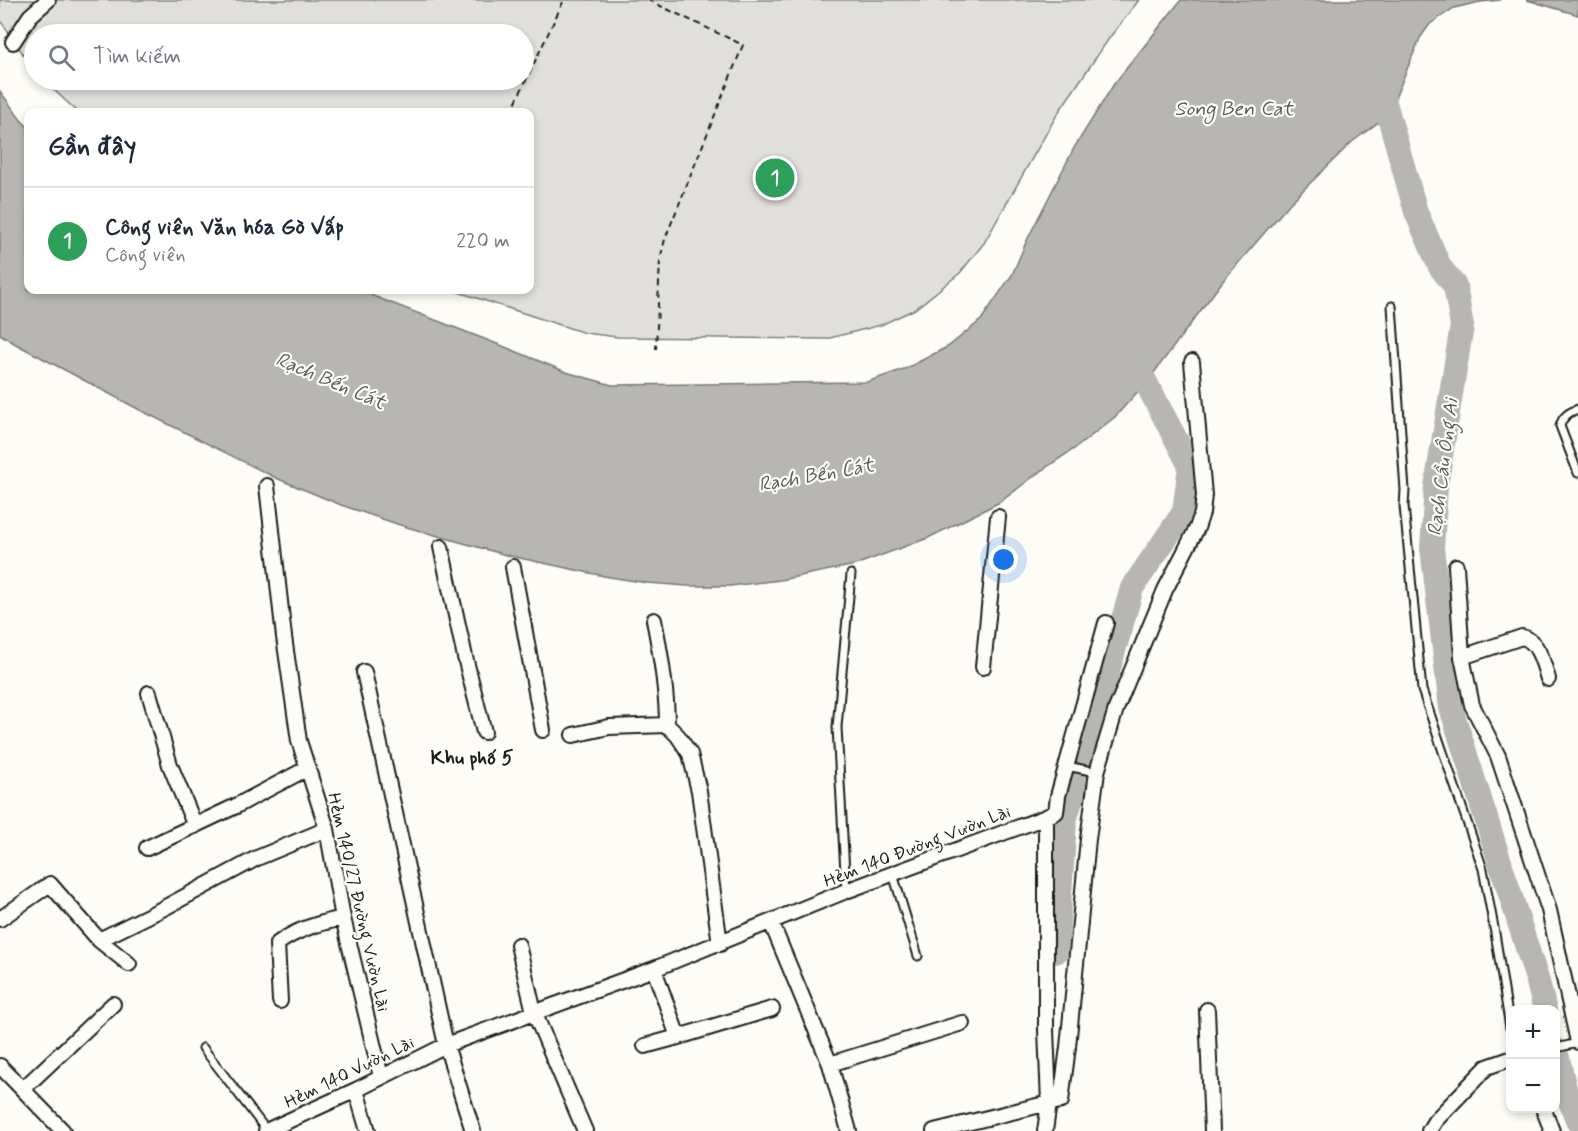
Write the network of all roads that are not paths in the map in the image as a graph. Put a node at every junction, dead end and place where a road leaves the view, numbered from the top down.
1 (48, 0) edge
2 (25, 24) edge
3 (24, 25) edge
4 (13, 42) dead end
5 (1392, 306) dead end
6 (1192, 362) dead end
7 (1578, 409) edge
8 (1578, 473) edge
9 (267, 486) dead end
10 (998, 517) dead end
11 (441, 547) dead end
12 (1456, 566) dead end
13 (513, 567) dead end
14 (851, 574) dead end
15 (654, 620) dead end
16 (1106, 623) dead end
17 (1462, 657) junction
18 (983, 667) dead end
19 (364, 672) dead end
20 (1548, 679) dead end
21 (149, 693) dead end
22 (667, 725) junction
23 (543, 730) dead end
24 (484, 732) dead end
25 (573, 735) dead end
26 (1069, 766) junction
27 (308, 768) junction
28 (1094, 771) junction
29 (1046, 817) junction
30 (195, 826) junction
31 (327, 829) junction
32 (147, 848) dead end
33 (893, 874) junction
34 (846, 891) junction
35 (343, 918) junction
36 (0, 919) edge
37 (771, 922) junction
38 (99, 940) junction
39 (720, 944) junction
40 (518, 945) dead end
41 (918, 956) dead end
42 (129, 964) dead end
43 (654, 969) junction
44 (280, 1001) dead end
45 (113, 1004) dead end
46 (1506, 1005) edge
47 (772, 1009) dead end
48 (1207, 1010) dead end
49 (534, 1012) junction
50 (962, 1023) dead end
51 (678, 1037) junction
52 (1574, 1043) edge
53 (446, 1045) junction
54 (645, 1046) dead end
55 (203, 1048) dead end
56 (1506, 1060) edge
57 (830, 1065) junction
58 (0, 1066) edge
59 (381, 1077) junction
60 (23, 1089) junction
61 (356, 1089) junction
62 (1049, 1103) junction
63 (1545, 1113) edge
64 (63, 1131) edge
65 (266, 1131) edge
66 (368, 1131) edge
67 (473, 1131) edge
68 (585, 1131) edge
69 (849, 1131) edge
70 (934, 1131) edge
71 (1045, 1131) edge
72 (1212, 1131) edge
73 (1429, 1131) edge
74 (1552, 1131) edge

1 - 2 street
3 - 4 street
5 - 46 lane
6 - 28 street
7 - 8 lane
9 - 27 street, Hẻm 140/27 Đường Vườn Lài
10 - 18 street
11 - 24 street
12 - 17 street
13 - 23 street
14 - 34 lane
15 - 22 street
16 - 26 street
17 - 20 street
17 - 52 street
19 - 53 street
21 - 30 street
22 - 25 street
22 - 39 street
26 - 28 lane
26 - 29 street
27 - 30 street
27 - 31 street, Hẻm 140/27 Đường Vườn Lài
28 - 62 street
29 - 33 street, Hẻm 140 Đường Vườn Lài
29 - 62 street
30 - 32 street
31 - 35 street, Hẻm 140/27 Đường Vườn Lài
31 - 38 street
33 - 34 street, Hẻm 140 Đường Vườn Lài
33 - 41 lane
34 - 37 street, Hẻm 140 Đường Vườn Lài
35 - 44 street
35 - 59 street, Hẻm 140/27 Đường Vườn Lài
36 - 38 street
37 - 39 street, Hẻm 140 Đường Vườn Lài
37 - 57 street
38 - 42 street
39 - 43 street, Hẻm 140 Đường Vườn Lài
40 - 49 street
43 - 49 street, Hẻm 140 Đường Vườn Lài
43 - 51 street
45 - 60 street
47 - 51 street
48 - 72 street
49 - 53 street, Hẻm 140 Vườn Lài
49 - 68 street
50 - 57 street
51 - 54 street
53 - 59 street, Hẻm 140 Vườn Lài
53 - 67 street
55 - 65 lane
56 - 73 street
57 - 69 street
58 - 60 street
59 - 61 street, Hẻm 140 Vườn Lài
60 - 64 street
61 - 65 street, Hẻm 140 Vườn Lài
61 - 66 street
62 - 70 street
62 - 71 street
63 - 74 street

